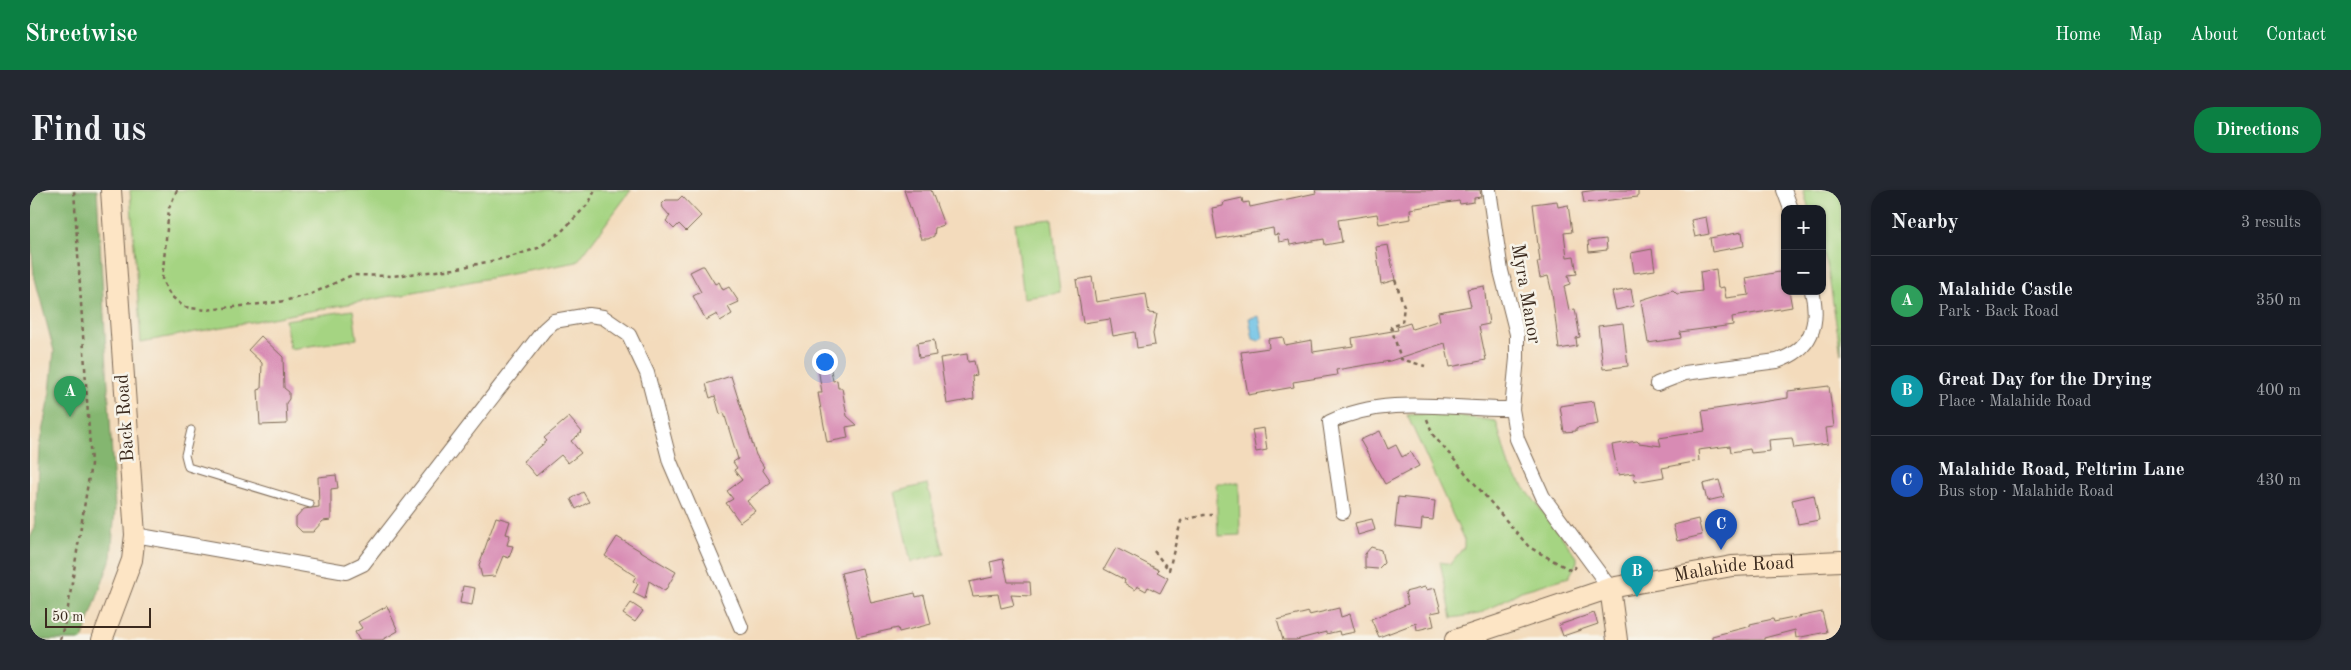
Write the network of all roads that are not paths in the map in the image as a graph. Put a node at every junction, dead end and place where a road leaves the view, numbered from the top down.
1 (111, 190) edge
2 (1490, 190) edge
3 (1784, 190) edge
4 (1790, 205) edge
5 (1812, 295) edge
6 (1657, 384) dead end
7 (1512, 409) junction
8 (191, 430) dead end
9 (310, 504) dead end
10 (1343, 512) dead end
11 (135, 535) junction
12 (1841, 560) edge
13 (1610, 588) junction
14 (741, 627) dead end
15 (102, 640) edge
16 (1455, 640) edge
17 (1617, 640) edge

1 - 11 street, Back Road
2 - 7 street, Myra Manor
3 - 4 street
5 - 6 street
7 - 10 street
7 - 13 street, Myra Manor
8 - 9 lane
11 - 14 street
11 - 15 street, Back Road
12 - 13 street, Malahide Road
13 - 16 street, Malahide Road
13 - 17 street

